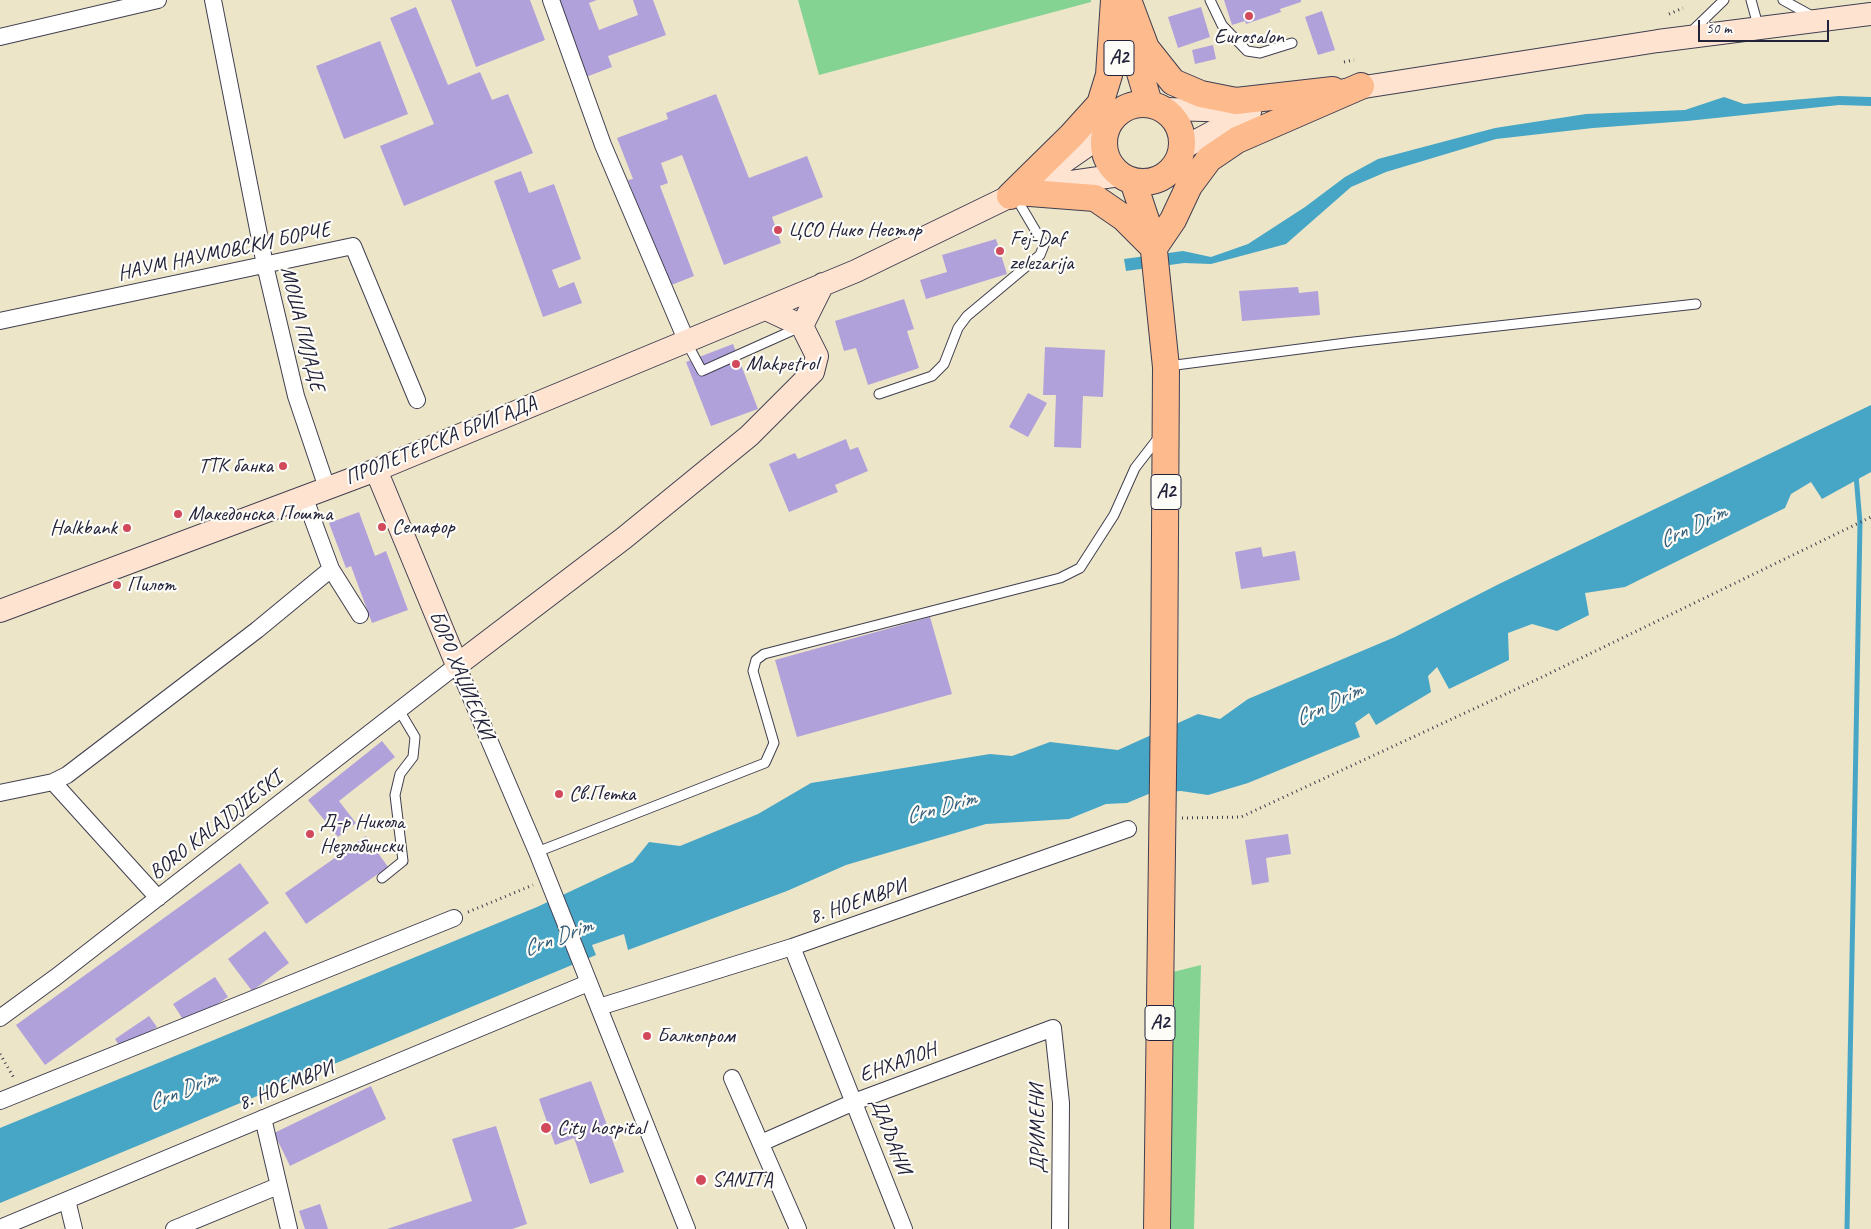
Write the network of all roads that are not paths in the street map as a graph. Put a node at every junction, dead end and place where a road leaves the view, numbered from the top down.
1 (158, 0) edge
2 (213, 0) edge
3 (551, 0) edge
4 (1210, 0) edge
5 (1724, 0) edge
6 (1752, 0) edge
7 (1783, 0) edge
8 (1120, 2) edge
9 (1871, 14) edge
10 (1822, 21) junction
11 (1760, 29) junction
12 (0, 37) edge
13 (1684, 38) junction
14 (1292, 43) dead end
15 (1362, 86) junction
16 (1157, 106) junction
17 (1120, 110) junction
18 (1250, 112) junction
19 (1104, 134) junction
20 (1183, 148) junction
21 (1171, 171) junction
22 (1127, 178) junction
23 (1017, 193) junction
24 (1153, 247) junction
25 (265, 265) junction
26 (824, 284) junction
27 (1696, 304) dead end
28 (766, 309) junction
29 (0, 321) edge
30 (802, 326) junction
31 (687, 342) junction
32 (1166, 367) junction
33 (879, 394) dead end
34 (417, 400) dead end
35 (1165, 429) junction
36 (376, 470) junction
37 (327, 488) junction
38 (304, 496) junction
39 (331, 569) junction
40 (0, 611) edge
41 (360, 614) dead end
42 (457, 665) junction
43 (399, 710) junction
44 (53, 782) junction
45 (0, 792) edge
46 (1128, 829) dead end
47 (537, 852) junction
48 (382, 878) dead end
49 (158, 898) junction
50 (454, 918) dead end
51 (792, 947) junction
52 (588, 983) junction
53 (599, 1007) junction
54 (0, 1018) edge
55 (1053, 1028) joint
56 (732, 1078) dead end
57 (0, 1101) edge
58 (854, 1102) junction
59 (263, 1118) junction
60 (760, 1143) junction
61 (278, 1186) junction
62 (67, 1200) junction
63 (0, 1228) edge
64 (74, 1229) edge
65 (174, 1229) edge
66 (289, 1229) edge
67 (686, 1229) edge
68 (798, 1229) edge
69 (904, 1229) edge
70 (1060, 1229) edge
71 (1157, 1229) edge

1 - 12 street
2 - 25 street, МОША ПИЈАДЕ
3 - 31 street
4 - 14 lane
5 - 13 lane
6 - 11 lane
7 - 10 lane
8 - 15 main road
8 - 16 main road, A2
8 - 17 main road, A2
8 - 23 main road
9 - 10 street
10 - 11 street
11 - 13 street
13 - 15 street
15 - 18 street
15 - 24 main road
16 - 17 main road, A2
16 - 18 street
16 - 20 main road, A2
17 - 19 main road
18 - 20 street
19 - 22 main road, A2
19 - 23 street
20 - 21 main road, A2
21 - 22 main road
21 - 24 main road, A2
22 - 23 street
22 - 24 main road, A2
23 - 24 main road
23 - 26 street, ПРОЛЕТЕРСКА БРИГАДА
23 - 33 lane
24 - 32 main road, A2
25 - 29 street, НАУМ НАУМОВСКИ БОРЧЕ
25 - 34 street, НАУМ НАУМОВСКИ БОРЧЕ
25 - 37 street, МОША ПИЈАДЕ
26 - 28 street, ПРОЛЕТЕРСКА БРИГАДА
26 - 30 street
27 - 32 lane
28 - 30 street
28 - 31 street, ПРОЛЕТЕРСКА БРИГАДА
30 - 31 lane
30 - 42 street
31 - 36 street, ПРОЛЕТЕРСКА БРИГАДА
32 - 35 main road, A2
35 - 47 lane
35 - 71 main road, A2
36 - 37 street, ПРОЛЕТЕРСКА БРИГАДА
36 - 42 street, БОРО ХАЏИЕСКИ
37 - 38 street, ПРОЛЕТЕРСКА БРИГАДА
38 - 39 street
38 - 40 street, ПРОЛЕТЕРСКА БРИГАДА
39 - 41 street
39 - 44 street
42 - 43 street, BORO KALAJDJIESKI
42 - 47 street, БОРО ХАЏИЕСКИ
43 - 48 lane
43 - 49 street, BORO KALAJDJIESKI
44 - 45 street
44 - 49 street
46 - 51 street, 8. НОЕМВРИ
47 - 52 street, БОРО ХАЏИЕСКИ
49 - 54 street, BORO KALAJDJIESKI
50 - 57 street
51 - 53 street, 8. НОЕМВРИ
51 - 58 street, ДАЉАНИ
52 - 53 street, БОРО ХАЏИЕСКИ
52 - 59 street, 8. НОЕМВРИ
53 - 67 street, БОРО ХАЏИЕСКИ
55 - 58 street, ЕНХАЛОН
55 - 70 street, ДРИМЕНИ
56 - 60 street
58 - 60 street, ЕНХАЛОН
58 - 69 street, ДАЉАНИ
59 - 61 street
59 - 62 street, 8. НОЕМВРИ
60 - 68 street
61 - 65 street
61 - 66 street
62 - 63 street, 8. НОЕМВРИ
62 - 64 street

